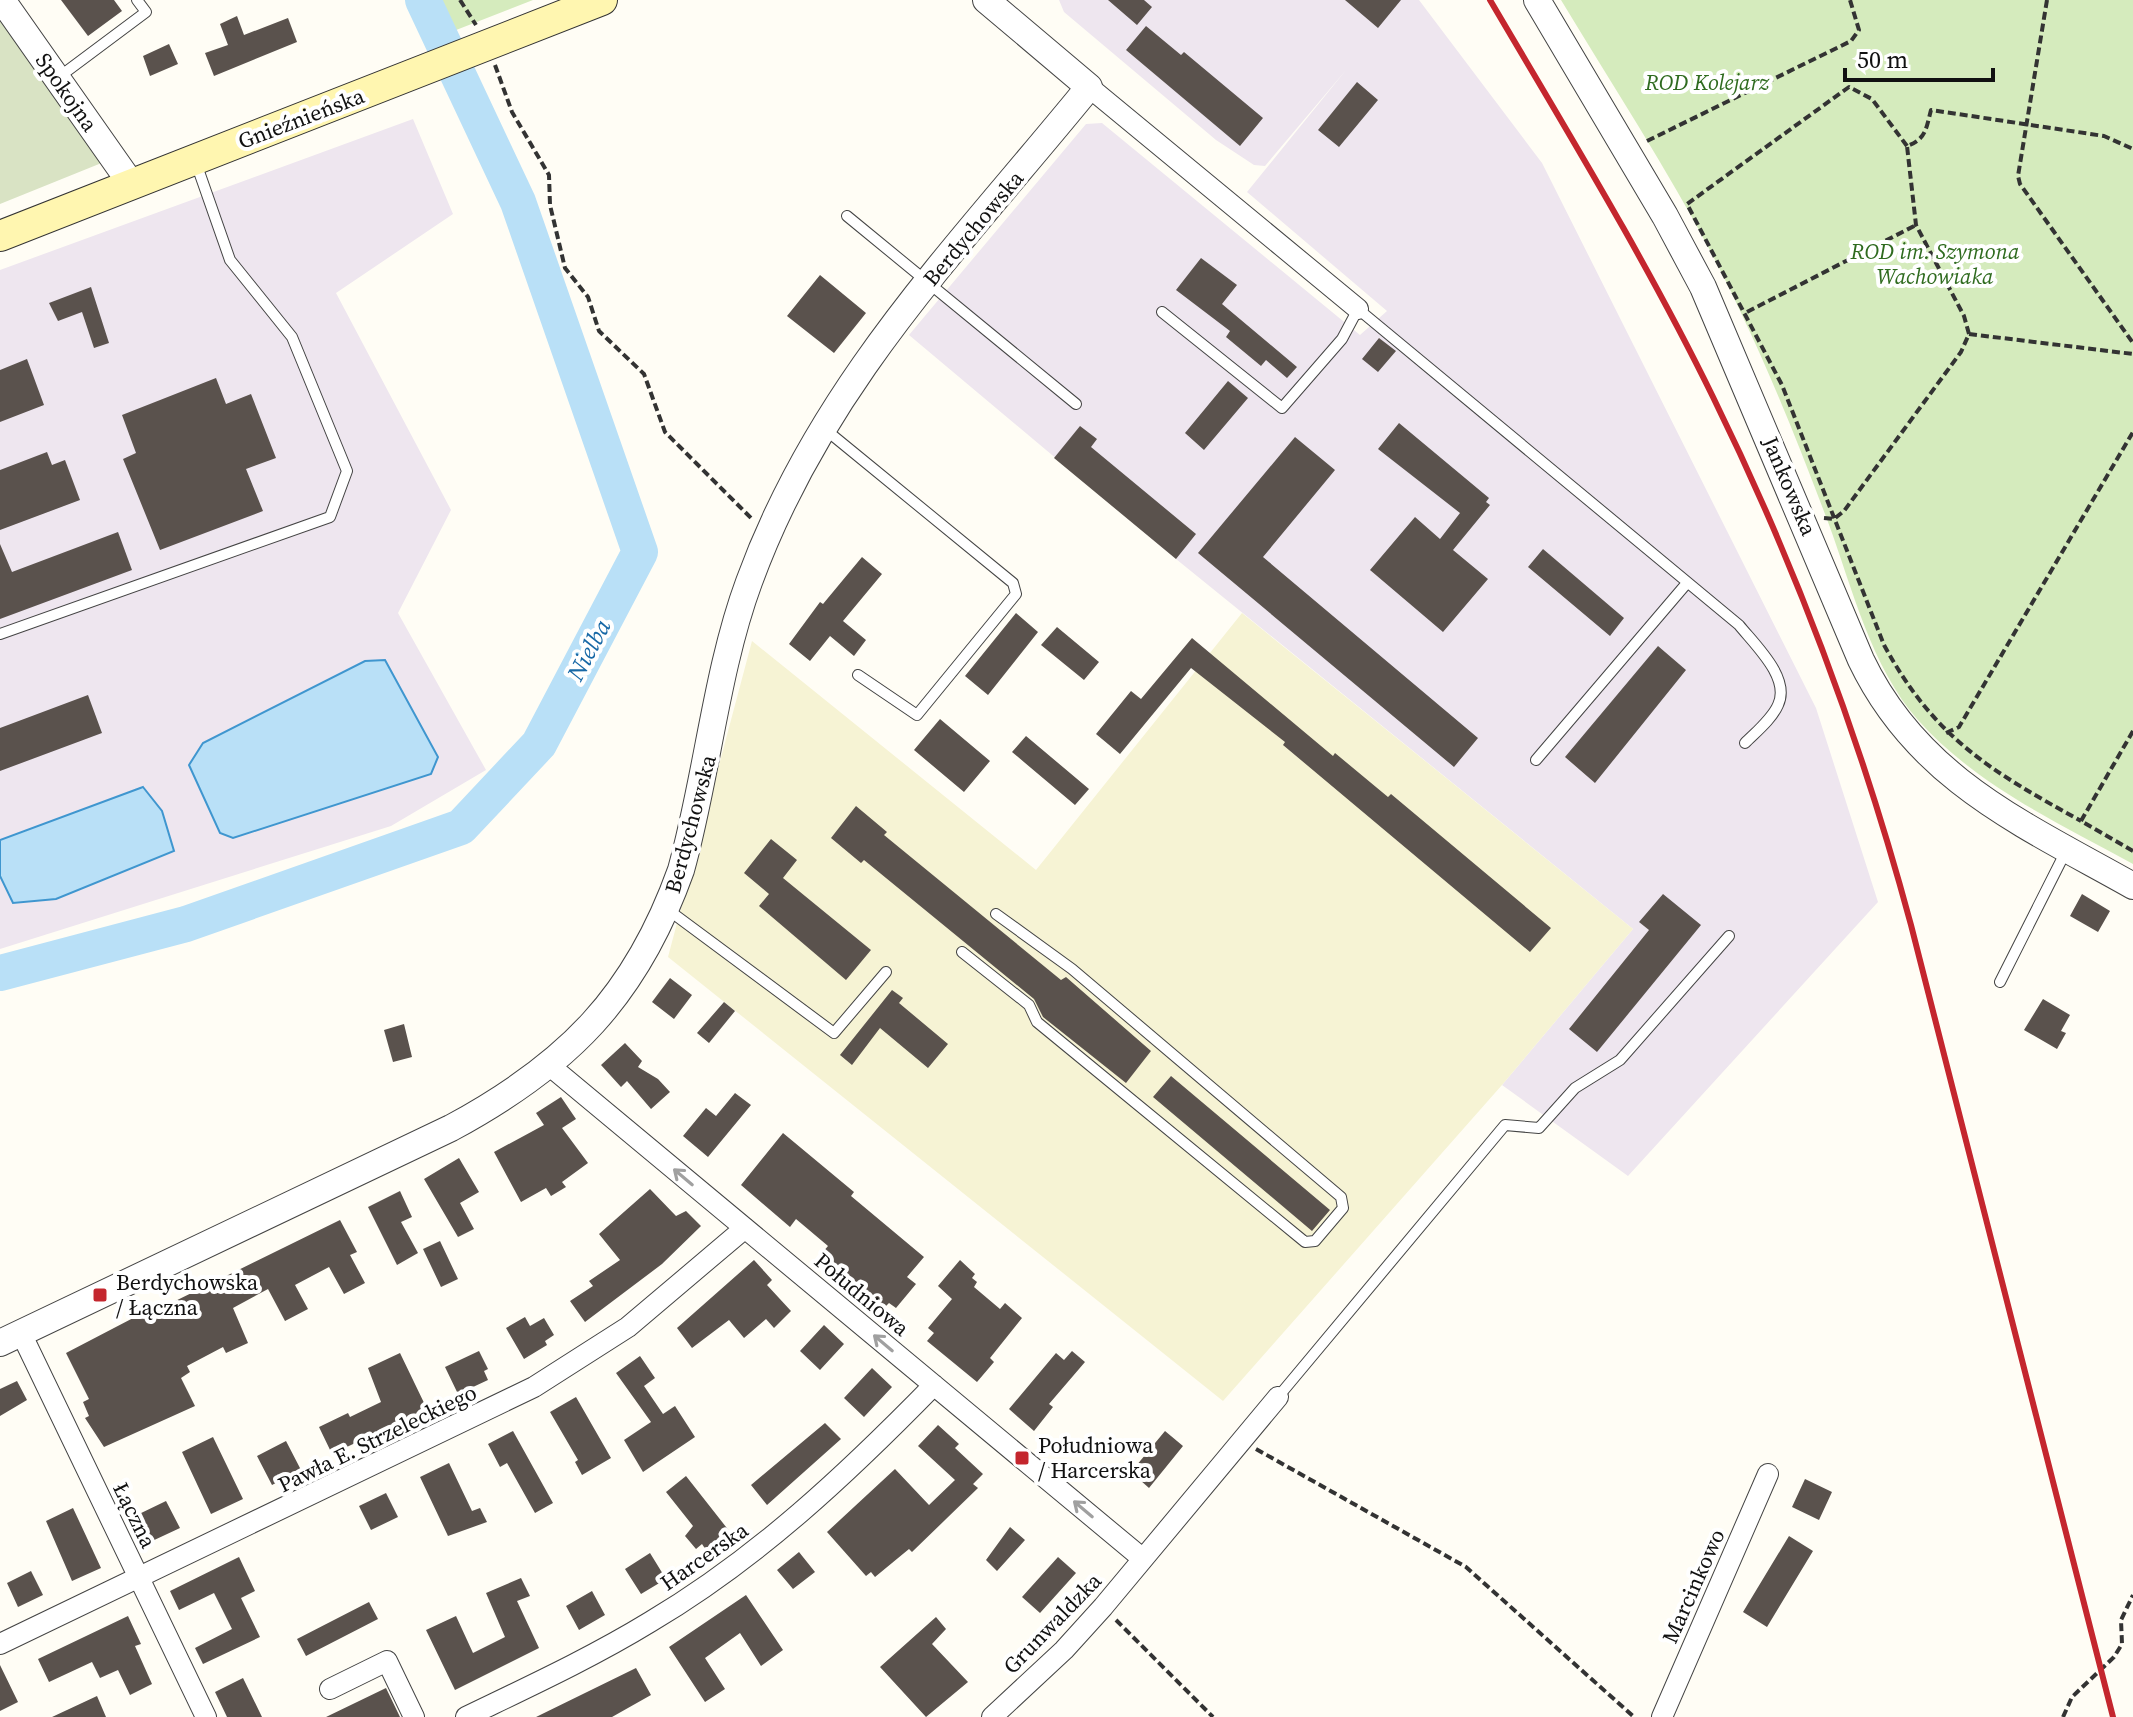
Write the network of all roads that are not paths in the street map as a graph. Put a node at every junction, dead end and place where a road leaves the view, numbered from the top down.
1 (2, 0) edge
2 (137, 0) edge
3 (602, 0) edge
4 (986, 0) edge
5 (1537, 0) edge
6 (57, 78) junction
7 (1089, 87) junction
8 (194, 160) junction
9 (132, 185) junction
10 (847, 216) dead end
11 (0, 236) edge
12 (929, 281) junction
13 (1358, 309) junction
14 (1162, 312) dead end
15 (1076, 404) dead end
16 (821, 426) junction
17 (1687, 583) junction
18 (0, 634) edge
19 (858, 675) dead end
20 (1745, 743) dead end
21 (1536, 760) dead end
22 (2067, 849) junction
23 (2133, 886) edge
24 (667, 909) junction
25 (996, 914) dead end
26 (1729, 936) dead end
27 (962, 952) dead end
28 (886, 972) dead end
29 (2000, 982) dead end
30 (550, 1066) junction
31 (745, 1228) junction
32 (11, 1338) edge
33 (934, 1385) junction
34 (1278, 1397) joint
35 (1768, 1474) dead end
36 (1143, 1559) junction
37 (139, 1578) junction
38 (0, 1644) edge
39 (330, 1689) dead end
40 (206, 1717) edge
41 (414, 1717) edge
42 (466, 1717) edge
43 (992, 1717) edge
44 (1662, 1717) edge

1 - 6 street, Spokojna
2 - 6 lane
3 - 8 main road, Gnieźnieńska
4 - 7 street
5 - 22 street, Jankowska
6 - 9 street, Spokojna
7 - 12 street, Berdychowska
7 - 13 street
8 - 9 main road, Gnieźnieńska
8 - 18 lane
9 - 11 main road, Gnieźnieńska
10 - 12 lane
12 - 15 lane
12 - 16 street, Berdychowska
13 - 14 lane
13 - 17 lane
16 - 19 lane
16 - 24 street, Berdychowska
17 - 20 lane
17 - 21 lane
22 - 23 street, Jankowska
22 - 29 lane
24 - 28 lane
24 - 30 street, Berdychowska
25 - 27 lane
26 - 34 lane
31 -> 30 street, Południowa
30 - 32 street, Berdychowska
33 -> 31 street, Południowa
31 - 37 street, Pawła E. Strzeleckiego
32 - 37 street, Łączna
36 -> 33 street, Południowa
33 - 42 street, Harcerska
34 - 36 street, Grunwaldzka
35 - 44 street, Marcinkowo
36 - 43 street, Grunwaldzka
37 - 38 street, Pawła E. Strzeleckiego
37 - 40 street, Łączna
39 - 41 street

